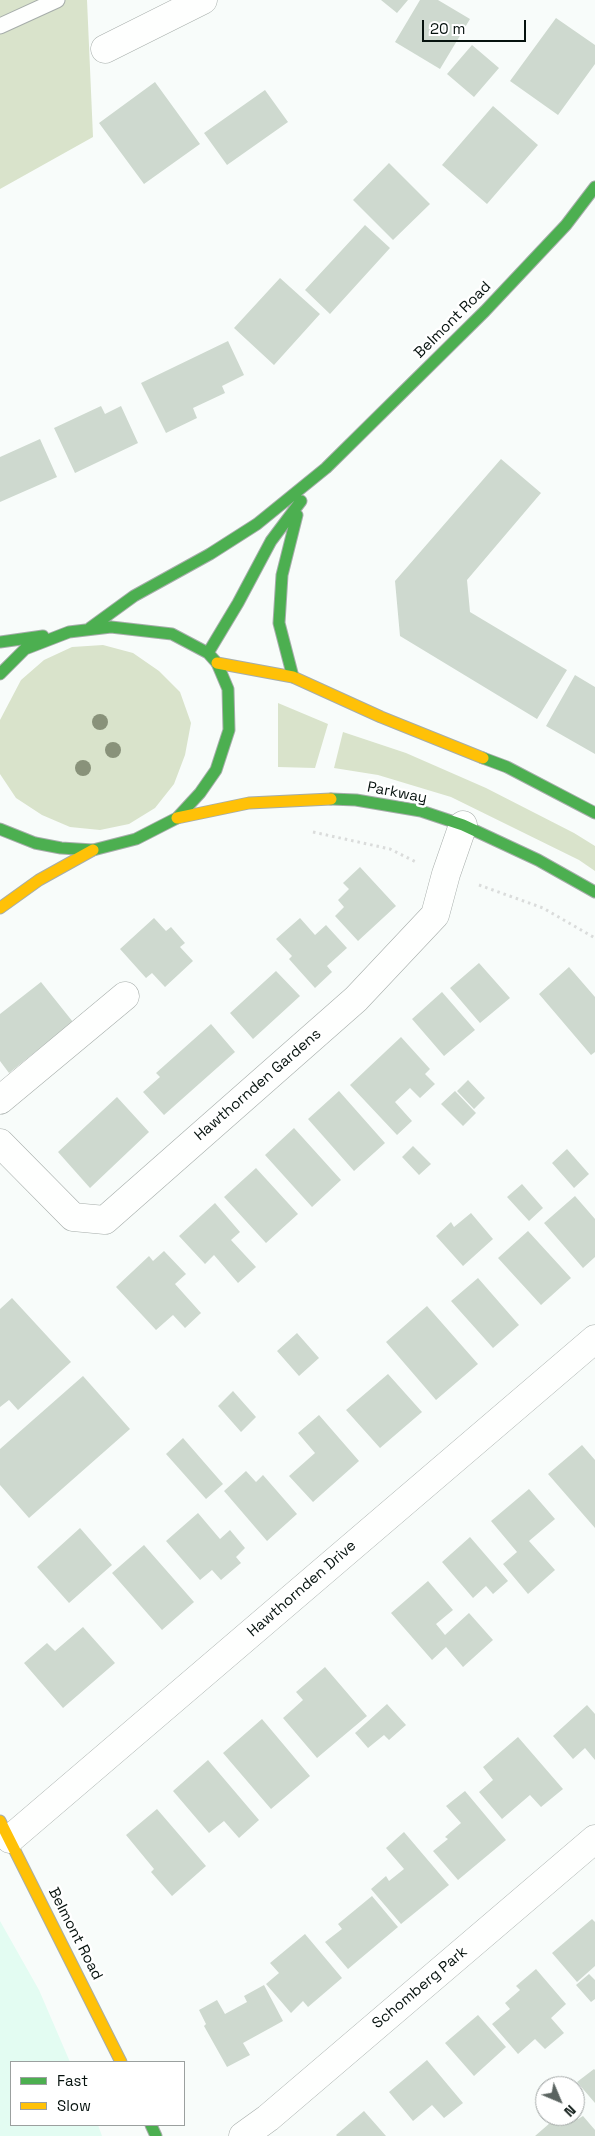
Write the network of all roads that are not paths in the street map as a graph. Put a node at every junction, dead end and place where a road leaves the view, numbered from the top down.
1 (57, 0) edge
2 (203, 0) edge
3 (0, 26) edge
4 (105, 49) dead end
5 (595, 188) edge
6 (326, 468) junction
7 (300, 502) junction
8 (90, 628) junction
9 (69, 632) junction
10 (0, 642) edge
11 (208, 653) junction
12 (217, 663) junction
13 (0, 674) edge
14 (293, 678) junction
15 (595, 813) edge
16 (177, 818) junction
17 (463, 825) junction
18 (0, 829) edge
19 (93, 850) junction
20 (595, 892) edge
21 (0, 908) edge
22 (125, 996) dead end
23 (0, 1100) edge
24 (0, 1143) edge
25 (595, 1339) edge
26 (5, 1830) edge
27 (595, 1839) edge
28 (121, 2061) edge
29 (243, 2136) edge

1 - 3 lane
2 - 4 street
5 - 6 main road, Belmont Road
6 - 7 main road, Belmont Road
6 - 8 main road, Belmont Road
7 - 11 main road, Belmont Road
7 - 14 main road
8 - 9 main road
8 - 11 main road
9 - 10 main road
9 - 13 main road
11 - 12 main road
12 - 14 main road
12 - 16 main road
14 - 15 main road
16 - 17 main road, Parkway
16 - 19 main road
17 - 20 main road, Parkway
17 - 24 street, Hawthornden Gardens
18 - 19 main road
19 - 21 main road
22 - 23 street
25 - 26 street, Hawthornden Drive
26 - 28 main road, Belmont Road
27 - 29 street, Schomberg Park

